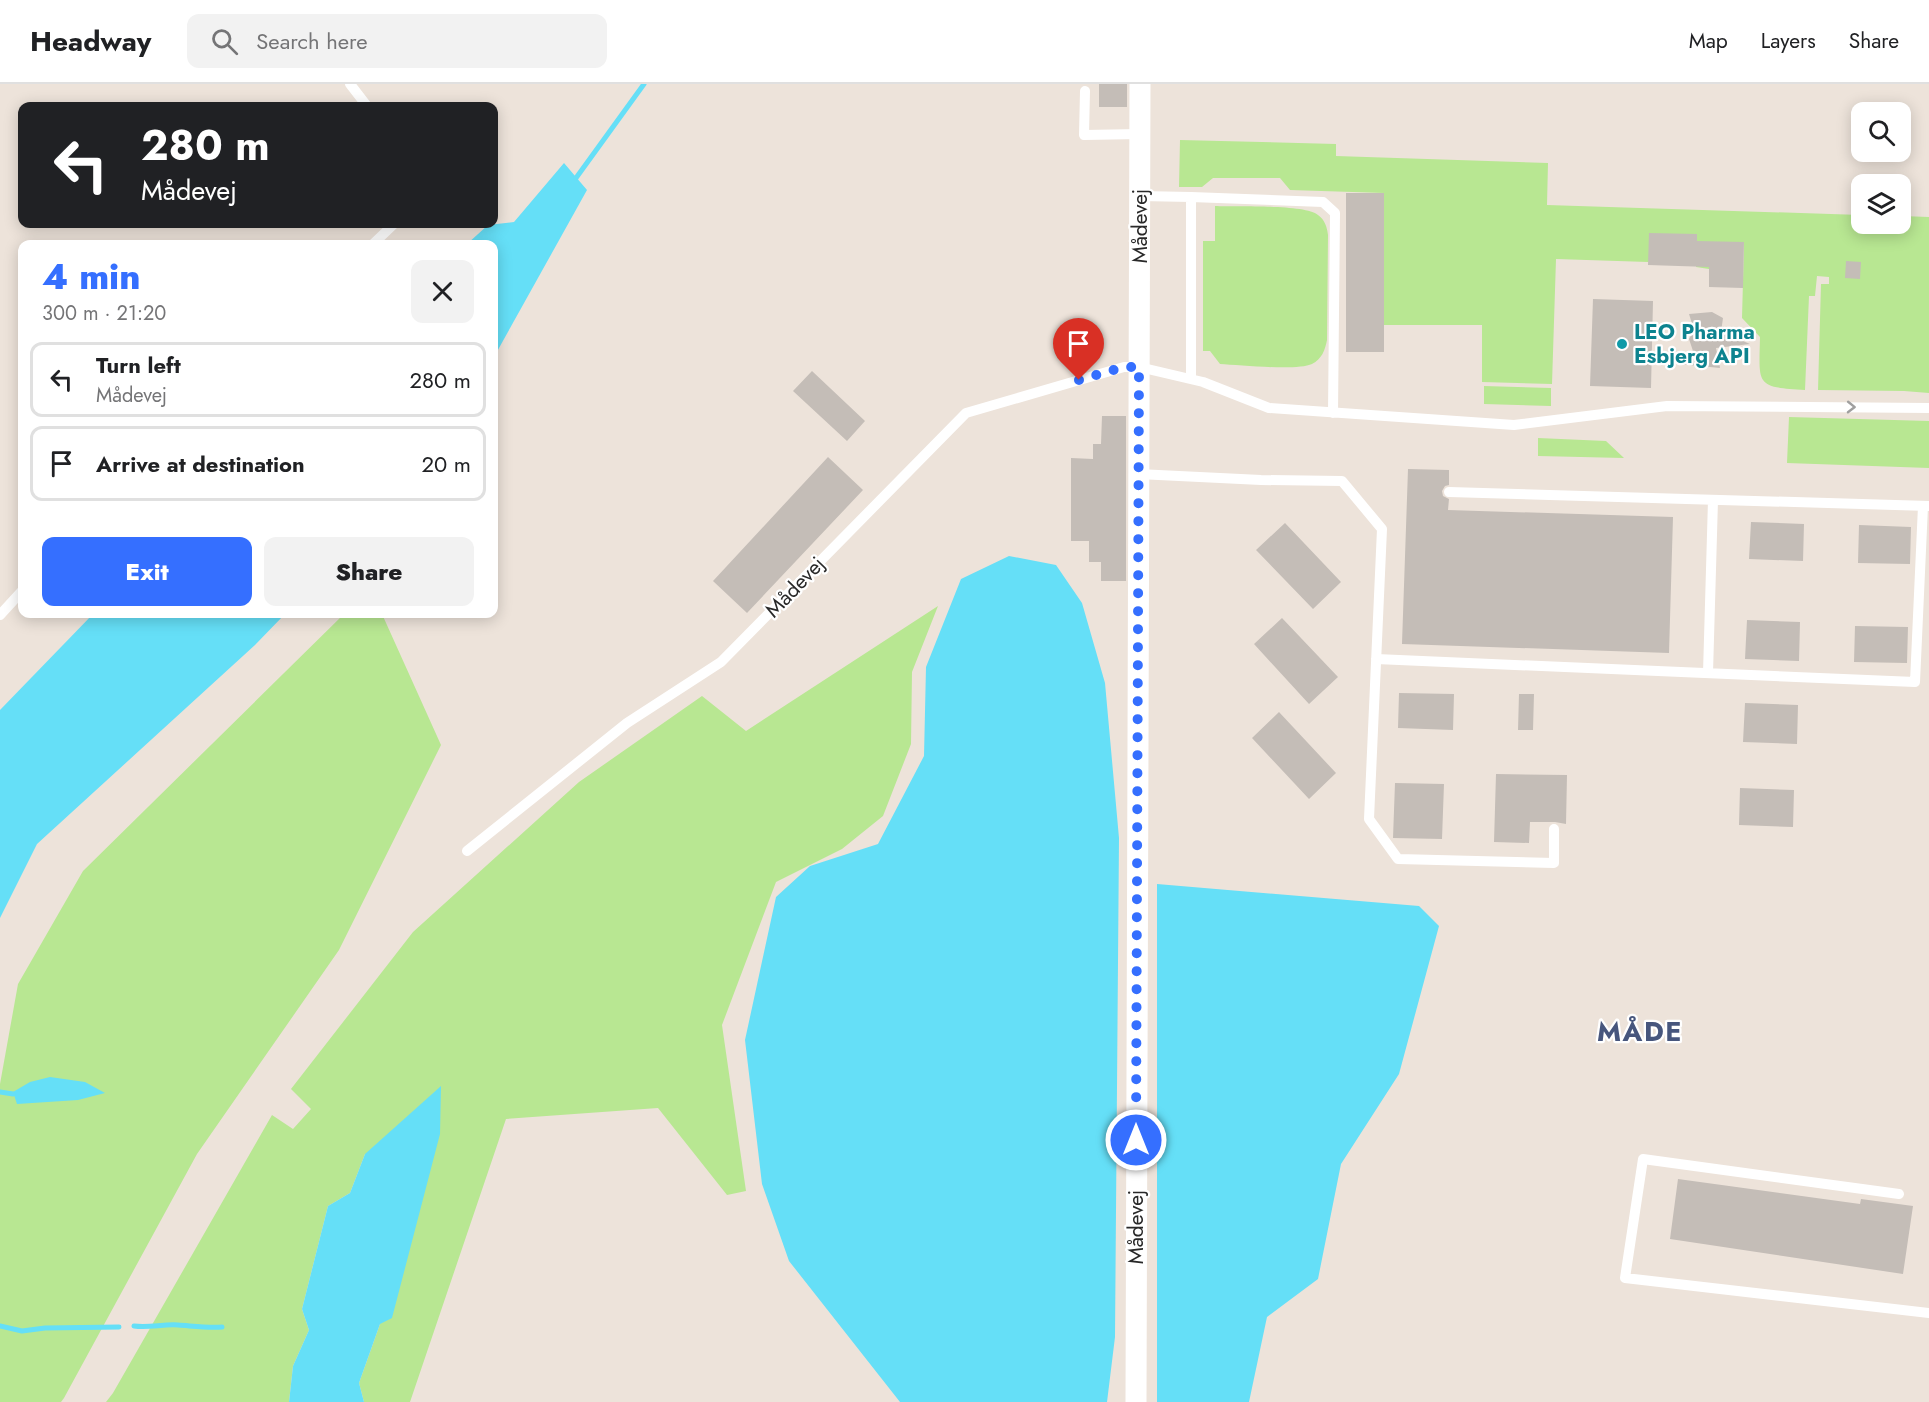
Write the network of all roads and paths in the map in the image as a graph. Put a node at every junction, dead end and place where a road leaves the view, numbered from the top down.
1 (350, 84) edge
2 (1140, 84) edge
3 (1084, 91) dead end
4 (364, 102) edge
5 (1140, 134) junction
6 (1140, 195) junction
7 (1191, 197) junction
8 (390, 228) edge
9 (377, 240) edge
10 (1139, 367) junction
11 (1191, 379) junction
12 (1929, 408) edge
13 (1333, 413) junction
14 (1138, 474) junction
15 (1449, 492) dead end
16 (1713, 500) junction
17 (1926, 506) edge
18 (18, 595) edge
19 (0, 615) edge
20 (1376, 659) junction
21 (1708, 673) junction
22 (1554, 829) dead end
23 (467, 851) dead end
24 (1899, 1194) dead end
25 (1929, 1313) edge
26 (1136, 1402) edge

1 - 4 lane
2 - 5 street, Mådevej
3 - 5 lane
5 - 6 street, Mådevej
6 - 7 lane
6 - 10 street, Mådevej
7 - 11 lane
7 - 13 lane
8 - 9 lane
10 - 11 lane
10 - 14 street, Mådevej
10 - 23 lane, Mådevej
11 - 13 lane
13 -> 12 lane
14 - 20 lane
14 - 26 street, Mådevej
15 - 16 lane
16 - 17 lane
16 - 21 lane
17 - 21 lane
18 - 19 lane
20 - 21 lane
20 - 22 lane
24 - 25 lane

